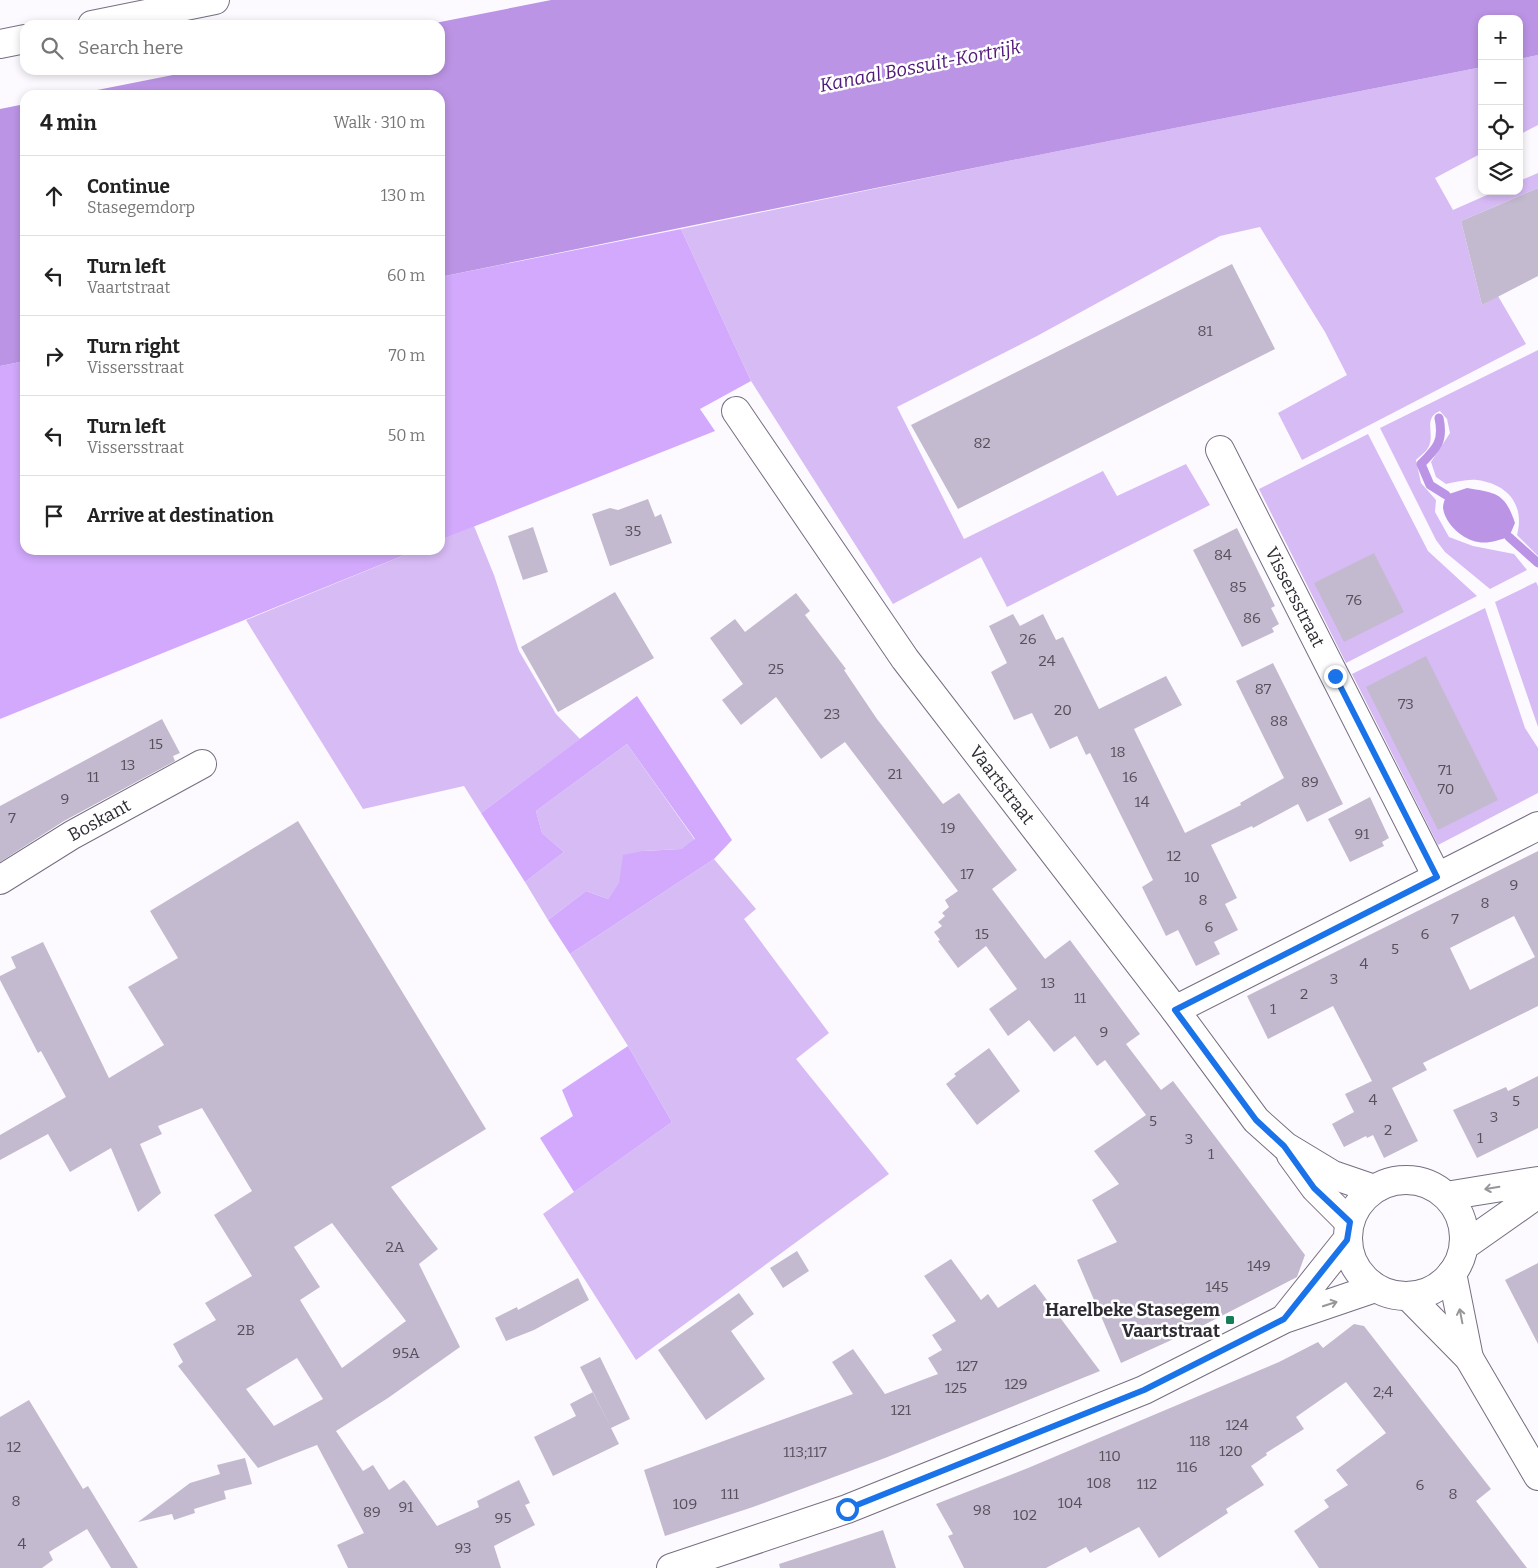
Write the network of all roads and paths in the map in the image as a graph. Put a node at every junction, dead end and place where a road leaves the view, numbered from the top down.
1 (215, 0) edge
2 (117, 20) edge
3 (20, 40) edge
4 (0, 44) edge
5 (736, 411) dead end
6 (1220, 450) dead end
7 (202, 764) dead end
8 (1538, 826) edge
9 (1437, 877) junction
10 (0, 880) edge
11 (1175, 1010) junction
12 (1284, 1146) junction
13 (1538, 1181) edge
14 (1374, 1189) junction
15 (1538, 1194) edge
16 (1446, 1196) junction
17 (1348, 1231) junction
18 (1464, 1246) junction
19 (1452, 1273) junction
20 (1376, 1288) junction
21 (1409, 1296) junction
22 (1284, 1319) junction
23 (1469, 1358) junction
24 (1538, 1476) edge
25 (670, 1568) edge

1 - 2 street
3 - 4 street
5 - 11 street, Vaartstraat
6 - 9 street, Vissersstraat
7 - 10 street, Boskant
8 - 9 street
9 - 11 street
11 - 12 street, Vaartstraat
12 - 14 street, Vaartstraat
12 - 17 street, Vaartstraat
13 -> 16 street
14 - 16 street
14 - 17 street
15 - 18 street
16 - 18 street
17 - 20 street
17 - 22 street
18 - 19 street
19 - 21 street
23 -> 19 street
20 - 21 street
22 -> 20 street
21 - 23 street
22 - 25 street
23 - 24 street

